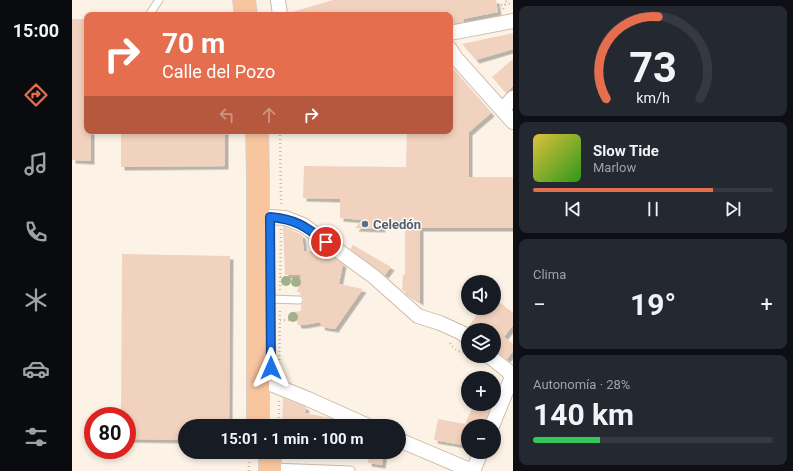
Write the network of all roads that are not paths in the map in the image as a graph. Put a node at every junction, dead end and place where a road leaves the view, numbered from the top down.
1 (159, 0) edge
2 (244, 0) edge
3 (256, 0) edge
4 (278, 0) edge
5 (151, 12) edge
6 (246, 12) edge
7 (258, 12) edge
8 (280, 12) edge
9 (513, 21) edge
10 (453, 32) edge
11 (453, 54) edge
12 (513, 98) edge
13 (502, 110) junction
14 (513, 122) edge
15 (257, 134) edge
16 (269, 134) edge
17 (275, 217) junction
18 (270, 299) junction
19 (299, 300) dead end
20 (461, 333) edge
21 (498, 363) edge
22 (270, 384) junction
23 (258, 419) edge
24 (270, 419) edge
25 (352, 419) edge
26 (495, 419) edge
27 (406, 443) edge
28 (478, 459) edge
29 (263, 464) edge
30 (351, 470) dead end
31 (473, 471) edge

1 - 5 lane
2 - 6 highway
3 - 7 highway
4 - 8 street
9 - 10 street
11 - 13 street
12 - 13 street
13 - 14 street
15 - 23 highway
16 - 17 highway
17 - 18 highway
17 - 20 street
18 - 19 lane
18 - 22 highway
21 - 26 street
22 - 24 highway
22 - 25 street
27 - 31 street
28 - 31 street
29 - 30 lane

